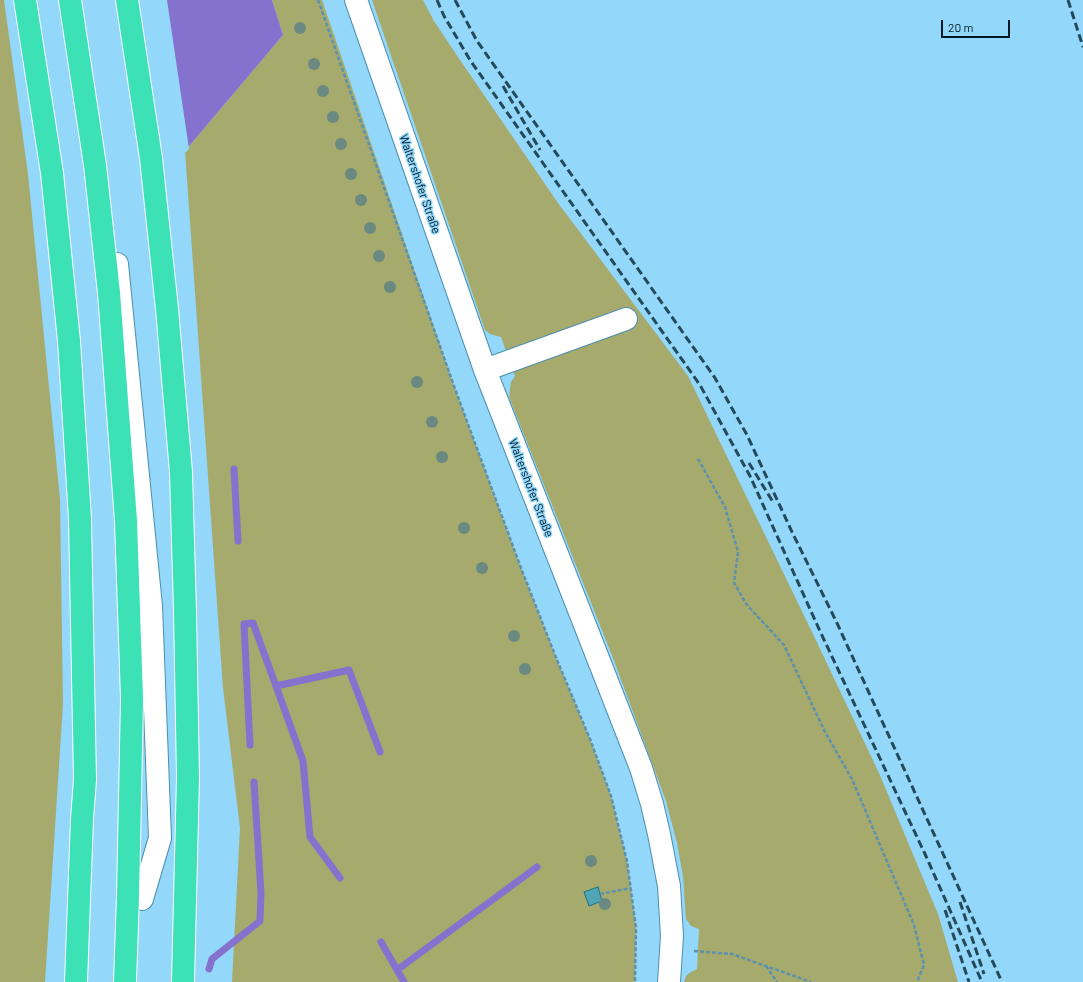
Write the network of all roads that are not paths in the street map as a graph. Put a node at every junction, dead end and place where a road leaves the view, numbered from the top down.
1 (25, 0) edge
2 (70, 0) edge
3 (79, 0) edge
4 (128, 0) edge
5 (356, 0) edge
6 (626, 319) dead end
7 (485, 370) junction
8 (142, 898) dead end
9 (76, 982) edge
10 (125, 982) edge
11 (183, 982) edge
12 (669, 982) edge

1 - 9 highway
2 - 10 highway
3 - 8 street
4 - 11 highway
5 - 7 street, Waltershofer Straße
6 - 7 street
7 - 12 street, Waltershofer Straße

